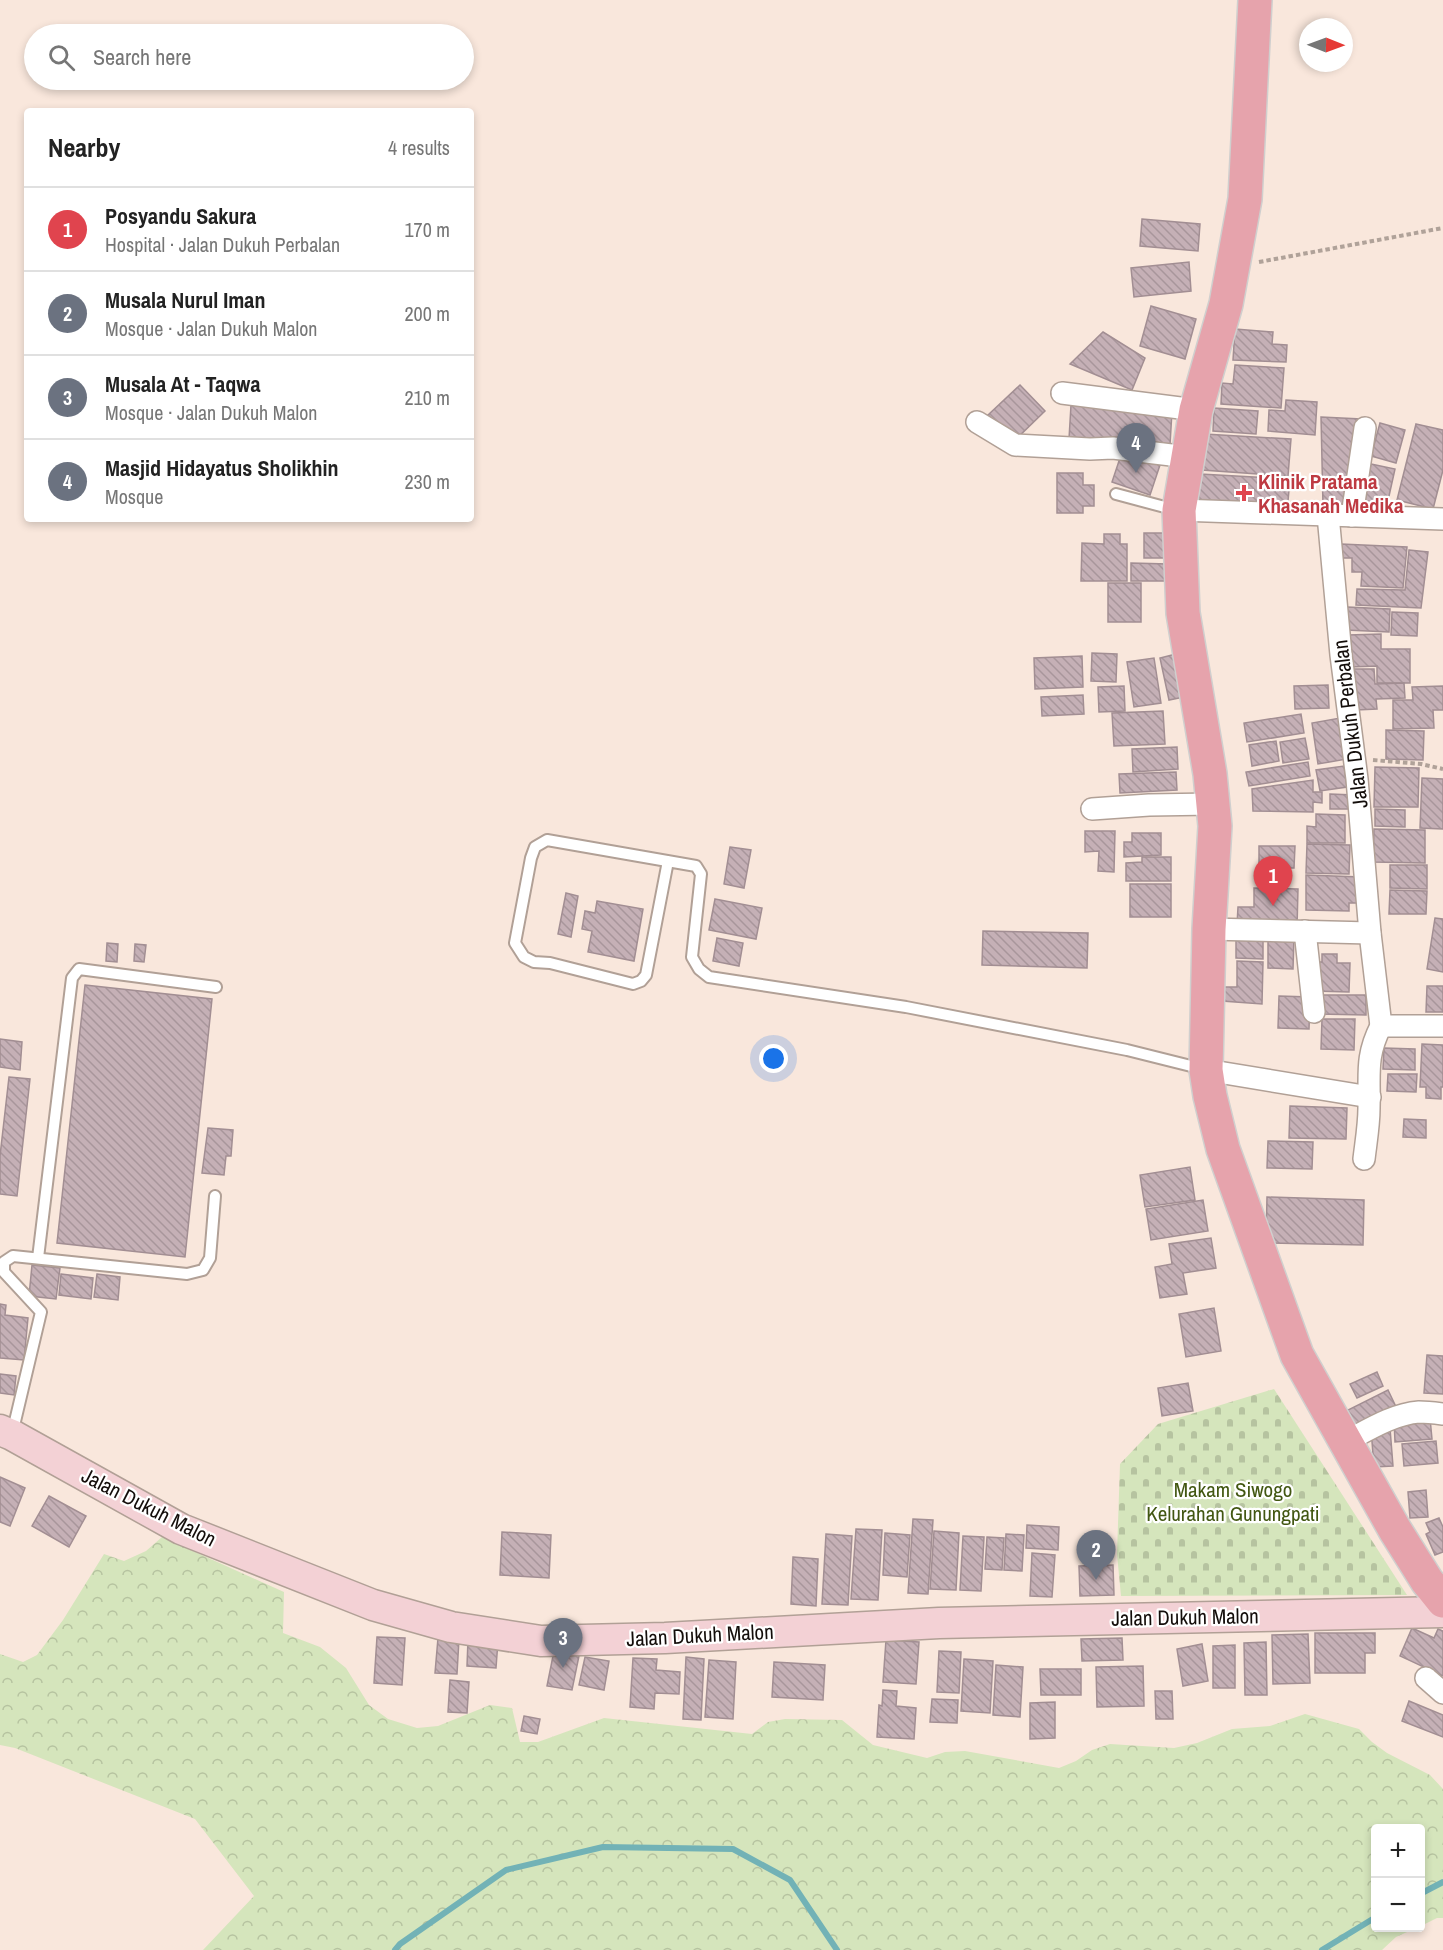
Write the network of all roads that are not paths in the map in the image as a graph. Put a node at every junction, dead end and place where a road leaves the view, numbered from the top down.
1 (1255, 0) edge
2 (1062, 393) dead end
3 (1196, 410) junction
4 (977, 422) dead end
5 (1365, 428) dead end
6 (1188, 457) junction
7 (1116, 495) dead end
8 (1179, 510) junction
9 (1328, 515) junction
10 (1352, 516) junction
11 (1443, 519) edge
12 (1213, 804) junction
13 (1092, 809) dead end
14 (668, 861) junction
15 (1209, 929) junction
16 (1305, 931) junction
17 (1370, 933) junction
18 (216, 987) dead end
19 (1314, 1012) dead end
20 (1381, 1026) junction
21 (1443, 1026) edge
22 (1206, 1070) junction
23 (1370, 1097) junction
24 (1364, 1159) dead end
25 (215, 1196) dead end
26 (38, 1258) junction
27 (1443, 1414) edge
28 (6, 1432) edge
29 (1345, 1442) junction
30 (1438, 1585) edge
31 (1443, 1611) edge
32 (1426, 1678) dead end
33 (1443, 1694) edge

1 - 3 main road
2 - 3 street
3 - 6 main road
4 - 6 street
5 - 10 street
6 - 8 main road
7 - 8 lane
8 - 9 street
8 - 12 main road
9 - 10 street
9 - 17 street, Jalan Dukuh Perbalan
10 - 11 street
12 - 13 street
12 - 15 main road
14 - 14 lane
14 - 22 lane
15 - 16 street
15 - 22 main road
16 - 17 street
16 - 19 street
17 - 20 street, Jalan Dukuh Perbalan
18 - 26 lane
20 - 21 street
20 - 23 street
22 - 23 street
22 - 29 main road
23 - 24 street
25 - 26 lane
26 - 28 lane
27 - 29 street
28 - 31 street, Jalan Dukuh Malon
29 - 30 main road
32 - 33 street

